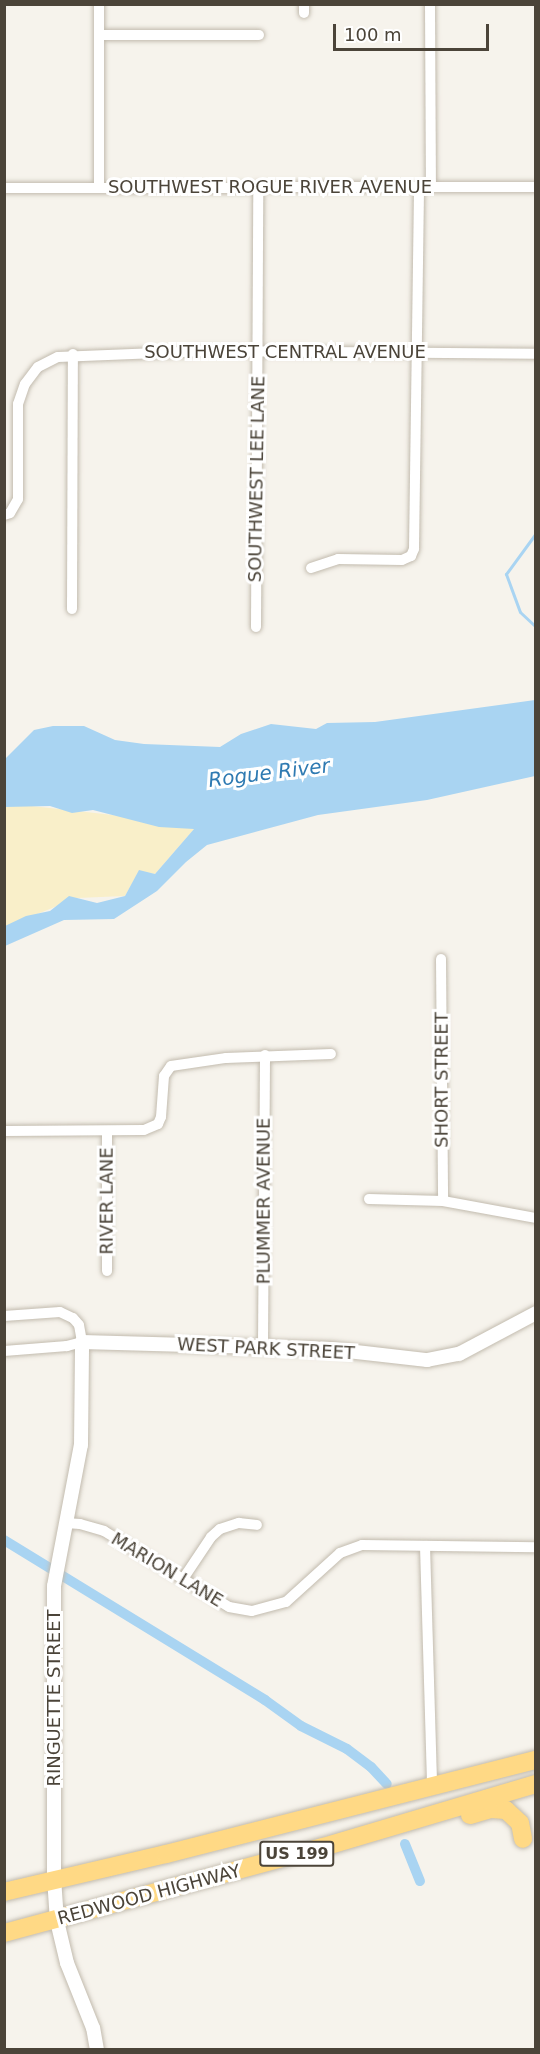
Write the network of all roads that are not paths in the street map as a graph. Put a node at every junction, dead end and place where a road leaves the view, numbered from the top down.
1 (99, 4) edge
2 (430, 4) edge
3 (99, 34) junction
4 (258, 34) dead end
5 (258, 187) junction
6 (419, 187) junction
7 (431, 187) junction
8 (536, 187) edge
9 (4, 188) edge
10 (99, 188) junction
11 (258, 351) junction
12 (417, 352) junction
13 (73, 354) junction
14 (536, 354) edge
15 (7, 514) edge
16 (311, 568) dead end
17 (72, 609) dead end
18 (256, 627) dead end
19 (441, 959) dead end
20 (332, 1054) dead end
21 (265, 1055) junction
22 (4, 1131) edge
23 (107, 1131) junction
24 (369, 1199) dead end
25 (443, 1201) junction
26 (536, 1218) edge
27 (107, 1271) dead end
28 (536, 1313) edge
29 (4, 1316) edge
30 (82, 1342) junction
31 (263, 1346) junction
32 (4, 1351) edge
33 (66, 1523) junction
34 (257, 1525) dead end
35 (425, 1546) junction
36 (536, 1547) edge
37 (183, 1579) junction
38 (536, 1760) edge
39 (536, 1784) edge
40 (432, 1787) junction
41 (523, 1839) dead end
42 (323, 1847) junction
43 (54, 1882) junction
44 (4, 1892) edge
45 (57, 1921) junction
46 (4, 1933) edge
47 (97, 2049) edge

1 - 3 street
2 - 7 street
3 - 4 street
3 - 10 street
5 - 6 street, SOUTHWEST ROGUE RIVER AVENUE
5 - 10 street, SOUTHWEST ROGUE RIVER AVENUE
5 - 11 street, SOUTHWEST LEE LANE
6 - 7 street, SOUTHWEST ROGUE RIVER AVENUE
6 - 12 street
7 - 8 street, SOUTHWEST ROGUE RIVER AVENUE
9 - 10 street, SOUTHWEST ROGUE RIVER AVENUE
11 - 12 street, SOUTHWEST CENTRAL AVENUE
11 - 13 street, SOUTHWEST CENTRAL AVENUE
11 - 18 street, SOUTHWEST LEE LANE
12 - 14 street, SOUTHWEST CENTRAL AVENUE
12 - 16 street
13 - 15 street, SOUTHWEST CENTRAL AVENUE
13 - 17 street
19 - 25 street, SHORT STREET
20 - 21 street
21 - 23 street
21 - 31 street, PLUMMER AVENUE
22 - 23 street
23 - 27 street, RIVER LANE
24 - 25 street
25 - 26 street
28 - 31 street, WEST PARK STREET
29 - 30 street
30 - 31 street, WEST PARK STREET
30 - 32 street
30 - 33 street, RINGUETTE STREET
33 - 37 street, MARION LANE
33 - 43 street, RINGUETTE STREET
34 - 37 street
35 - 36 street, MARION LANE
35 - 37 street, MARION LANE
35 - 40 street
38 - 40 highway, REDWOOD HIGHWAY / US 199
39 - 42 highway, REDWOOD HIGHWAY / US 199
40 - 43 highway, REDWOOD HIGHWAY / US 199
41 - 42 highway
42 - 45 highway, REDWOOD HIGHWAY / US 199
43 - 44 highway, REDWOOD HIGHWAY / US 199
43 - 45 street, RINGUETTE STREET
45 - 46 highway, REDWOOD HIGHWAY / US 199
45 - 47 street, RINGUETTE STREET

